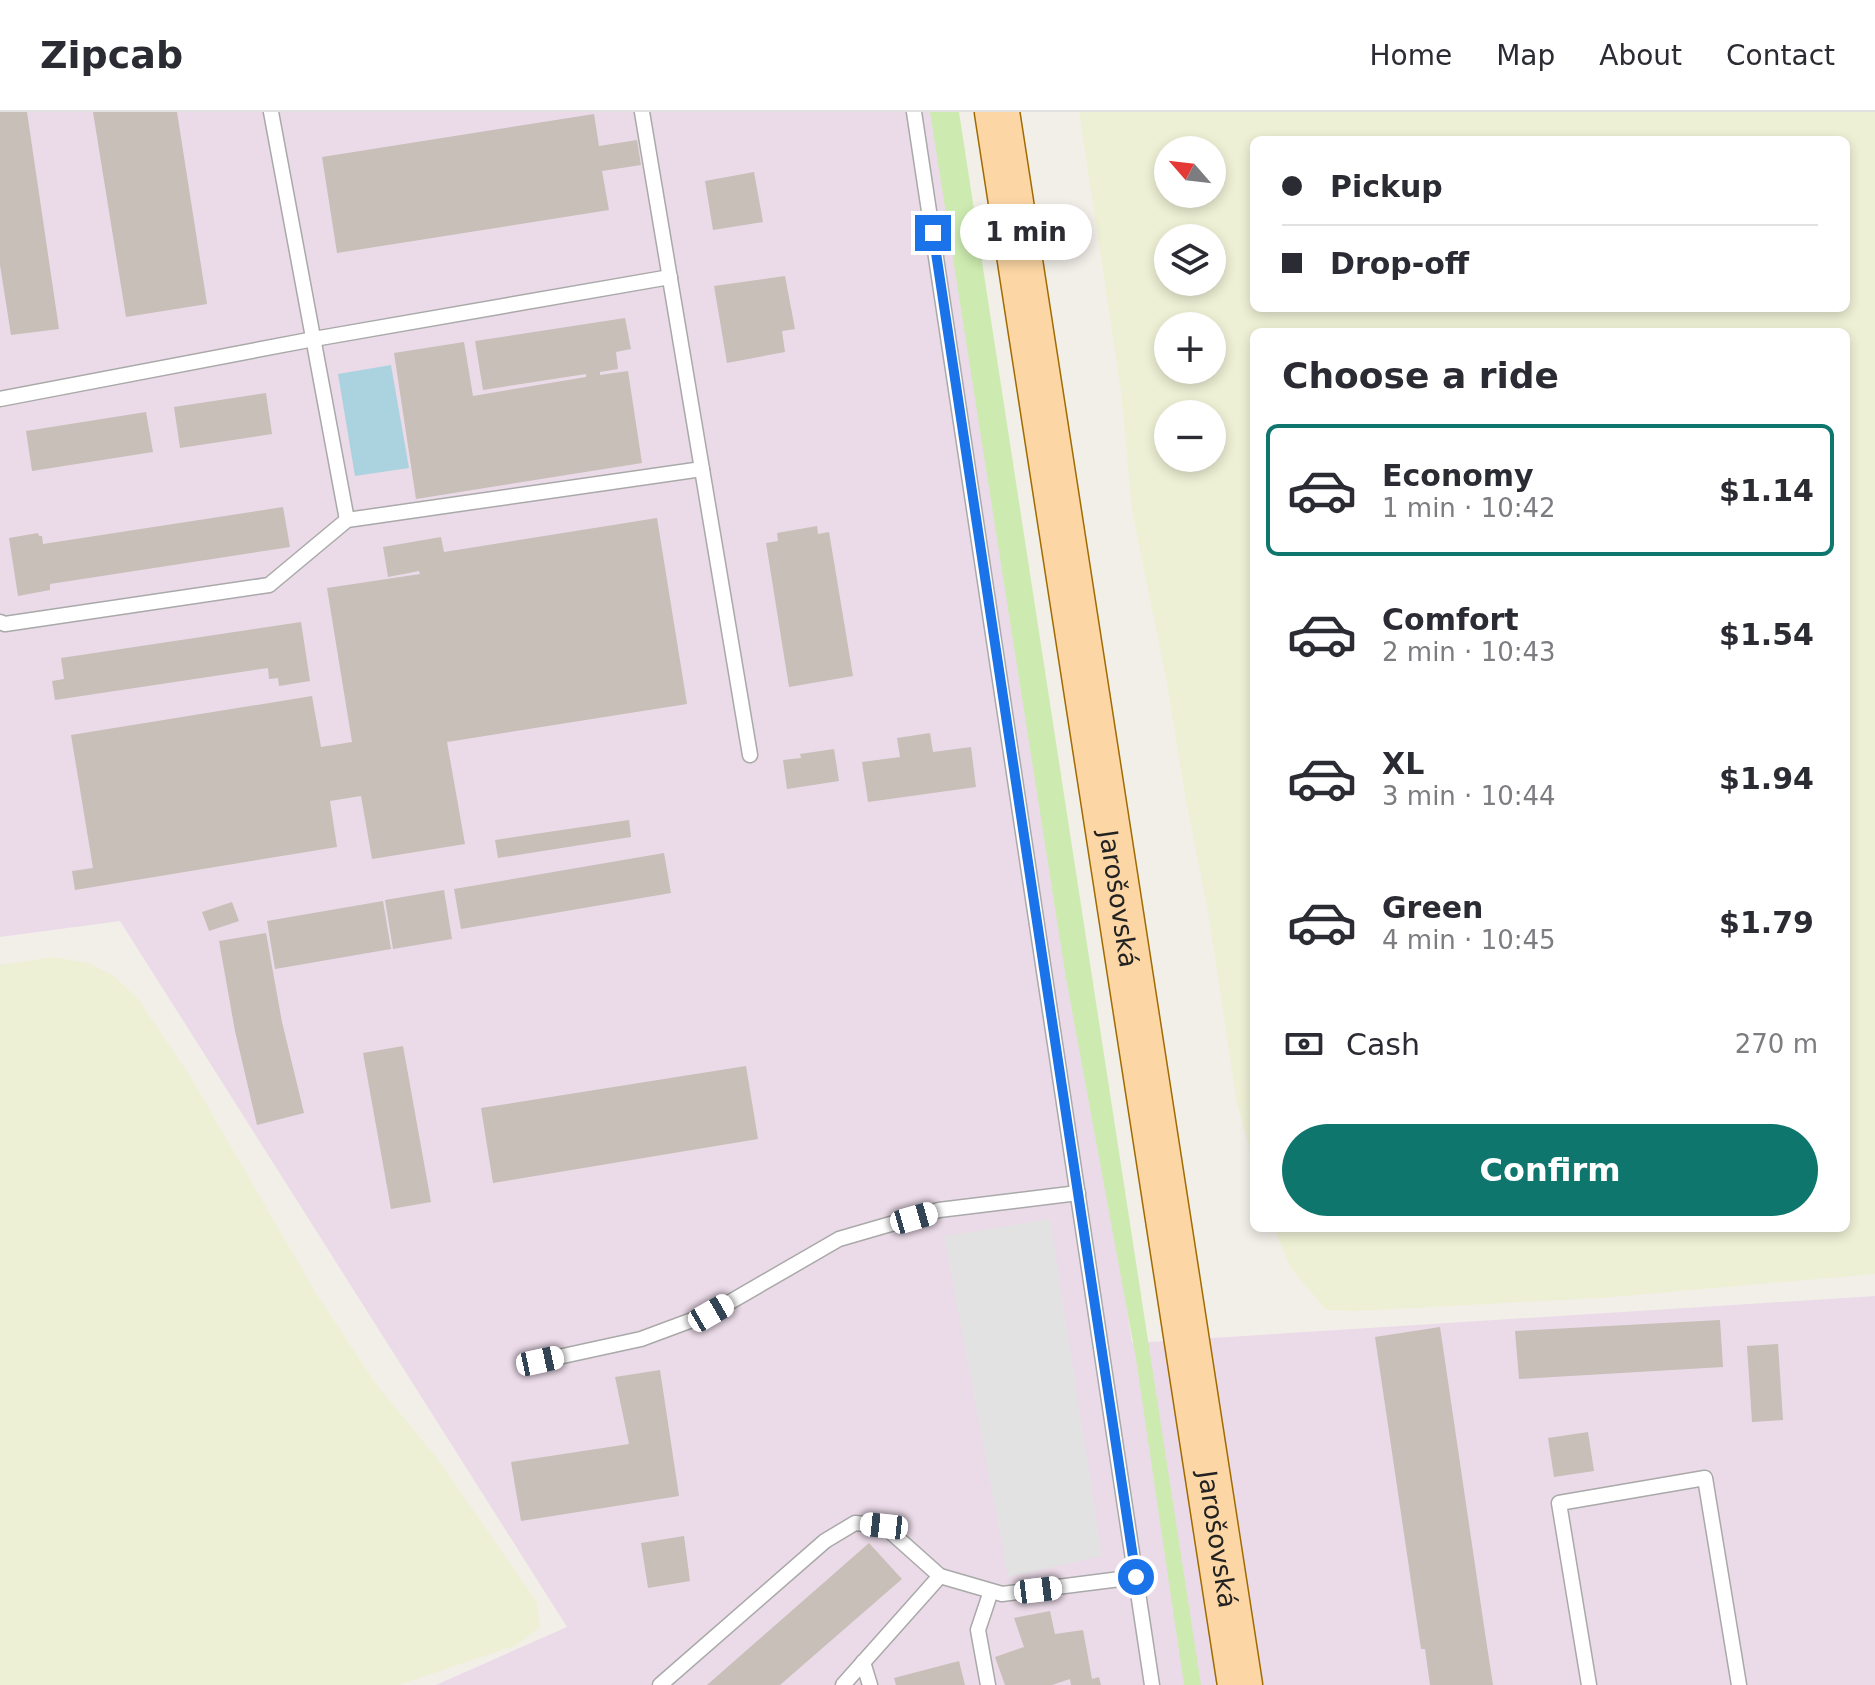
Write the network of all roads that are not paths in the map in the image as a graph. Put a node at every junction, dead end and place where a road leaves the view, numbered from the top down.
1 (271, 112) edge
2 (642, 112) edge
3 (914, 112) edge
4 (997, 112) edge
5 (670, 277) junction
6 (314, 339) junction
7 (0, 399) edge
8 (702, 469) junction
9 (347, 520) junction
10 (0, 622) edge
11 (750, 755) dead end
12 (1078, 1193) junction
13 (540, 1361) dead end
14 (940, 1576) junction
15 (1136, 1577) junction
16 (991, 1591) junction
17 (863, 1662) junction
18 (660, 1685) edge
19 (843, 1685) edge
20 (870, 1685) edge
21 (988, 1685) edge
22 (1152, 1685) edge
23 (1240, 1685) edge
24 (1589, 1685) edge
25 (1739, 1685) edge

1 - 6 lane
2 - 5 lane
3 - 12 lane
4 - 23 main road, Jarošovská
5 - 6 lane
5 - 8 lane
6 - 7 lane
6 - 9 lane
8 - 9 lane
8 - 11 lane
9 - 10 lane
12 - 13 lane
12 - 15 lane
14 - 16 lane
14 - 17 lane
14 - 18 lane
15 - 16 lane
15 - 22 lane
16 - 21 lane
17 - 19 lane
17 - 20 lane
24 - 25 lane

